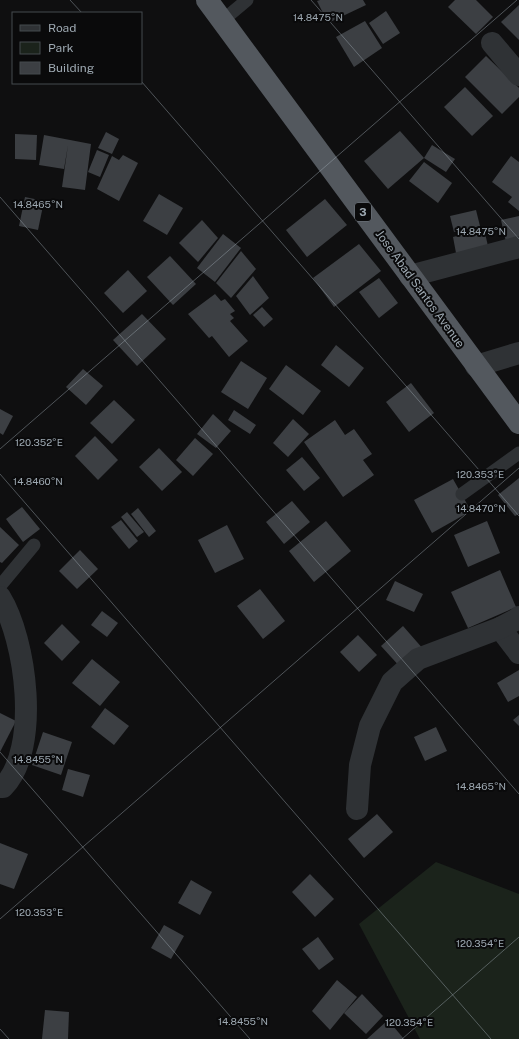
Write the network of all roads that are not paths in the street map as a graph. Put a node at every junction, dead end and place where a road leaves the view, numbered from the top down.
1 (208, 0) edge
2 (247, 0) edge
3 (222, 21) junction
4 (492, 43) dead end
5 (519, 75) edge
6 (519, 247) edge
7 (410, 276) junction
8 (519, 353) edge
9 (476, 366) junction
10 (519, 423) edge
11 (519, 453) edge
12 (462, 494) dead end
13 (34, 545) dead end
14 (0, 586) edge
15 (0, 597) edge
16 (519, 617) edge
17 (500, 628) junction
18 (519, 653) edge
19 (0, 787) edge
20 (357, 809) dead end

1 - 3 highway, Jose Abad Santos Avenue / 3
2 - 3 lane
3 - 7 highway, Jose Abad Santos Avenue / 3
4 - 5 street
6 - 7 street
7 - 9 highway, Jose Abad Santos Avenue / 3
8 - 9 street
9 - 10 highway, Jose Abad Santos Avenue / 3
11 - 12 lane
13 - 14 lane
15 - 19 street
16 - 17 street
17 - 18 street
17 - 20 street

